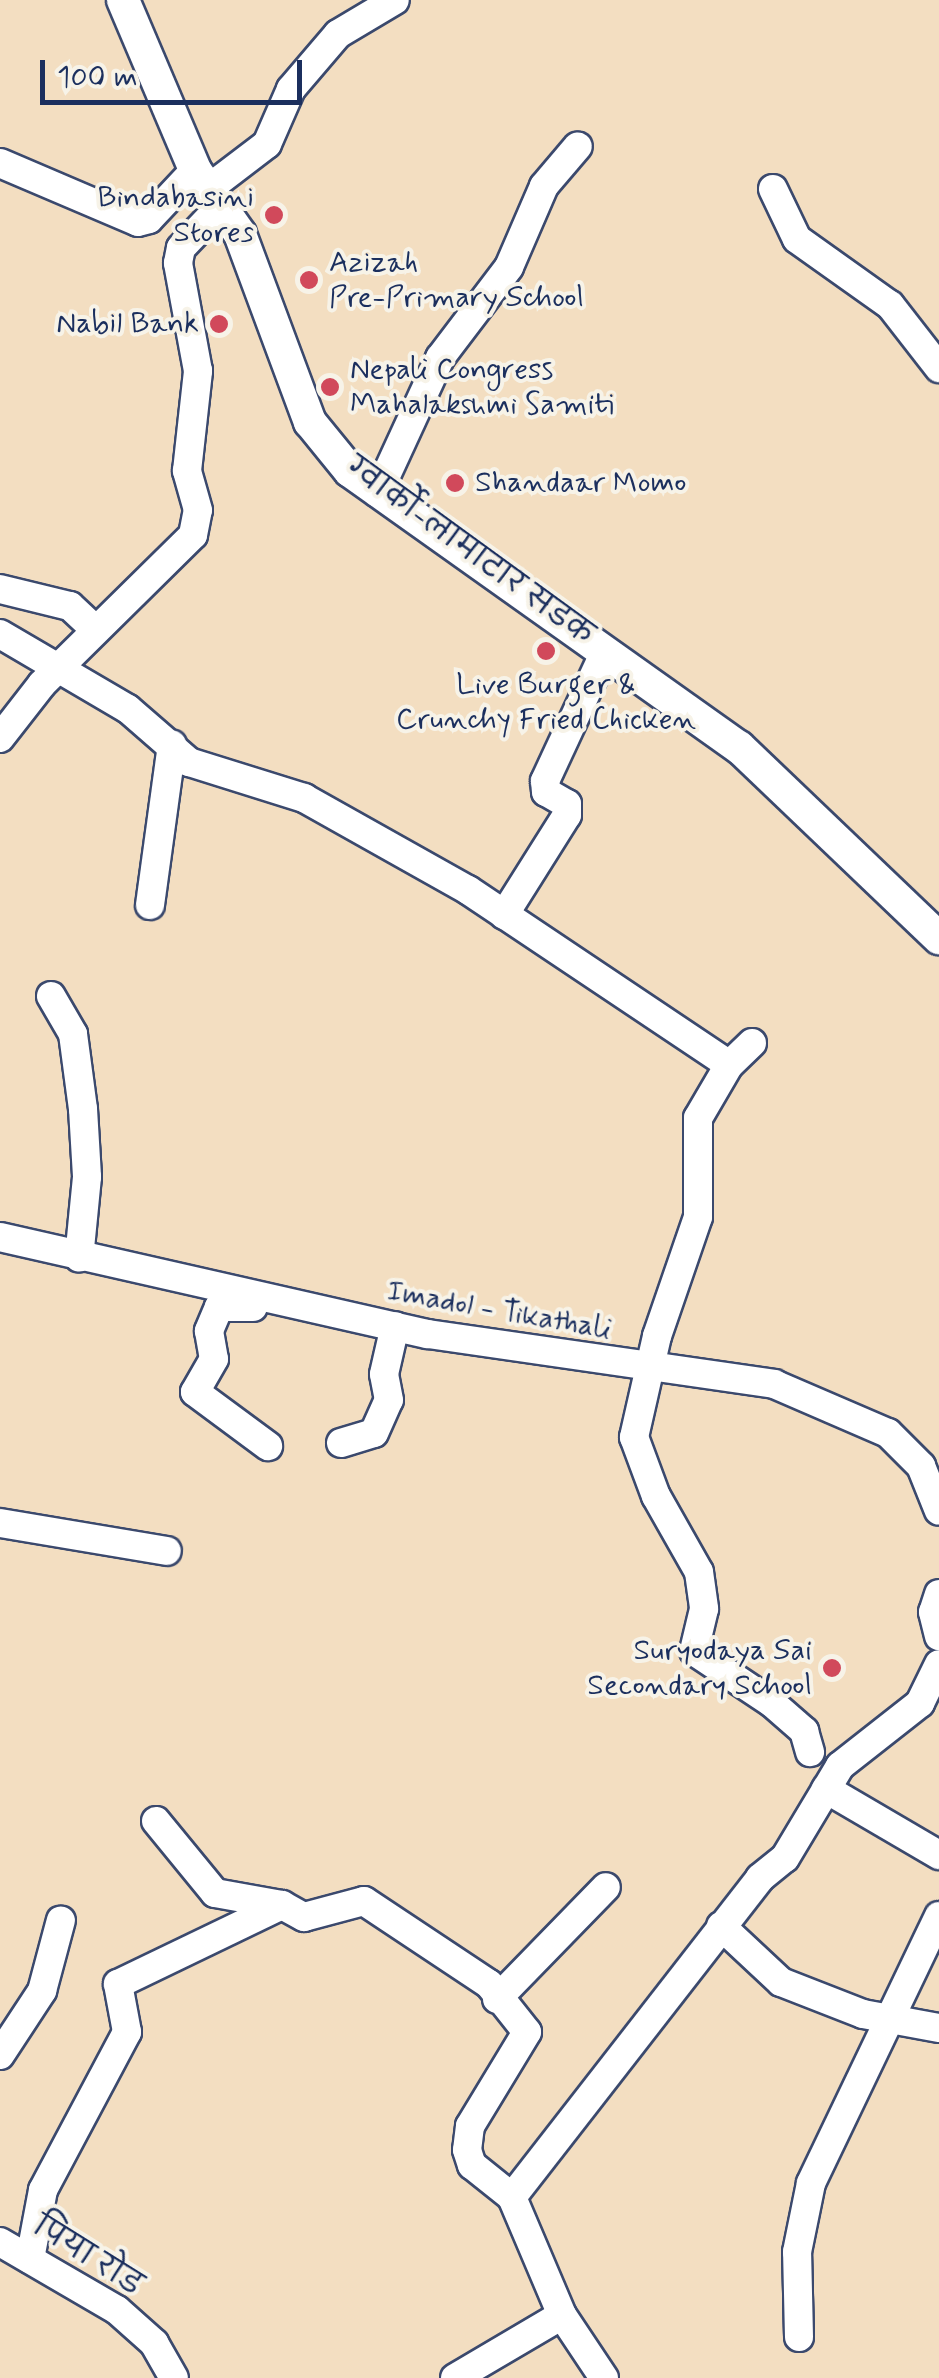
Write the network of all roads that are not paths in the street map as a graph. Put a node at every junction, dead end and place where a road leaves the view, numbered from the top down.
1 (123, 0) edge
2 (394, 0) edge
3 (578, 146) dead end
4 (0, 164) edge
5 (208, 189) junction
6 (773, 190) dead end
7 (939, 368) edge
8 (378, 492) junction
9 (0, 589) edge
10 (95, 629) junction
11 (0, 634) edge
12 (606, 652) junction
13 (59, 668) junction
14 (0, 738) edge
15 (172, 745) junction
16 (150, 905) dead end
17 (504, 914) junction
18 (939, 938) edge
19 (50, 996) dead end
20 (752, 1043) dead end
21 (730, 1065) junction
22 (0, 1237) edge
23 (79, 1258) junction
24 (289, 1302) junction
25 (395, 1326) junction
26 (649, 1370) junction
27 (340, 1443) dead end
28 (268, 1446) dead end
29 (939, 1511) edge
30 (0, 1522) edge
31 (168, 1551) dead end
32 (939, 1594) edge
33 (939, 1636) edge
34 (939, 1664) edge
35 (810, 1752) dead end
36 (826, 1789) junction
37 (156, 1822) dead end
38 (939, 1856) edge
39 (606, 1887) dead end
40 (282, 1905) junction
41 (939, 1916) edge
42 (61, 1920) dead end
43 (722, 1926) junction
44 (497, 1999) junction
45 (893, 2021) junction
46 (939, 2028) edge
47 (0, 2055) edge
48 (512, 2197) junction
49 (0, 2242) edge
50 (30, 2259) junction
51 (562, 2316) junction
52 (800, 2337) dead end
53 (174, 2378) edge
54 (455, 2378) edge
55 (604, 2378) edge

1 - 5 main road, ग्वार्को-लामाटार सडक
2 - 5 street
3 - 8 street
4 - 5 street
5 - 8 main road, ग्वार्को-लामाटार सडक
5 - 10 street
6 - 7 street
8 - 12 main road, ग्वार्को-लामाटार सडक
9 - 10 street
10 - 13 street
11 - 13 street
12 - 17 street
12 - 18 main road, ग्वार्को-लामाटार सडक
13 - 14 street
13 - 15 street
15 - 16 street
15 - 17 street
17 - 21 street
19 - 23 street
20 - 21 street
21 - 26 street
22 - 23 street, Imadol - Tikathali
23 - 24 street, Imadol - Tikathali
24 - 25 street, Imadol - Tikathali
24 - 28 street
25 - 26 street, Imadol - Tikathali
25 - 27 street
26 - 29 street, Imadol - Tikathali
26 - 35 street
30 - 31 street
32 - 33 street
34 - 36 street
36 - 38 street
36 - 43 street
37 - 40 street
39 - 44 street
40 - 44 street
40 - 50 street
41 - 45 street
42 - 47 street
43 - 45 street
43 - 48 street
44 - 48 street
45 - 46 street
45 - 52 street
48 - 51 street
49 - 50 street, पिया रोड
50 - 53 street, पिया रोड
51 - 54 street
51 - 55 street

